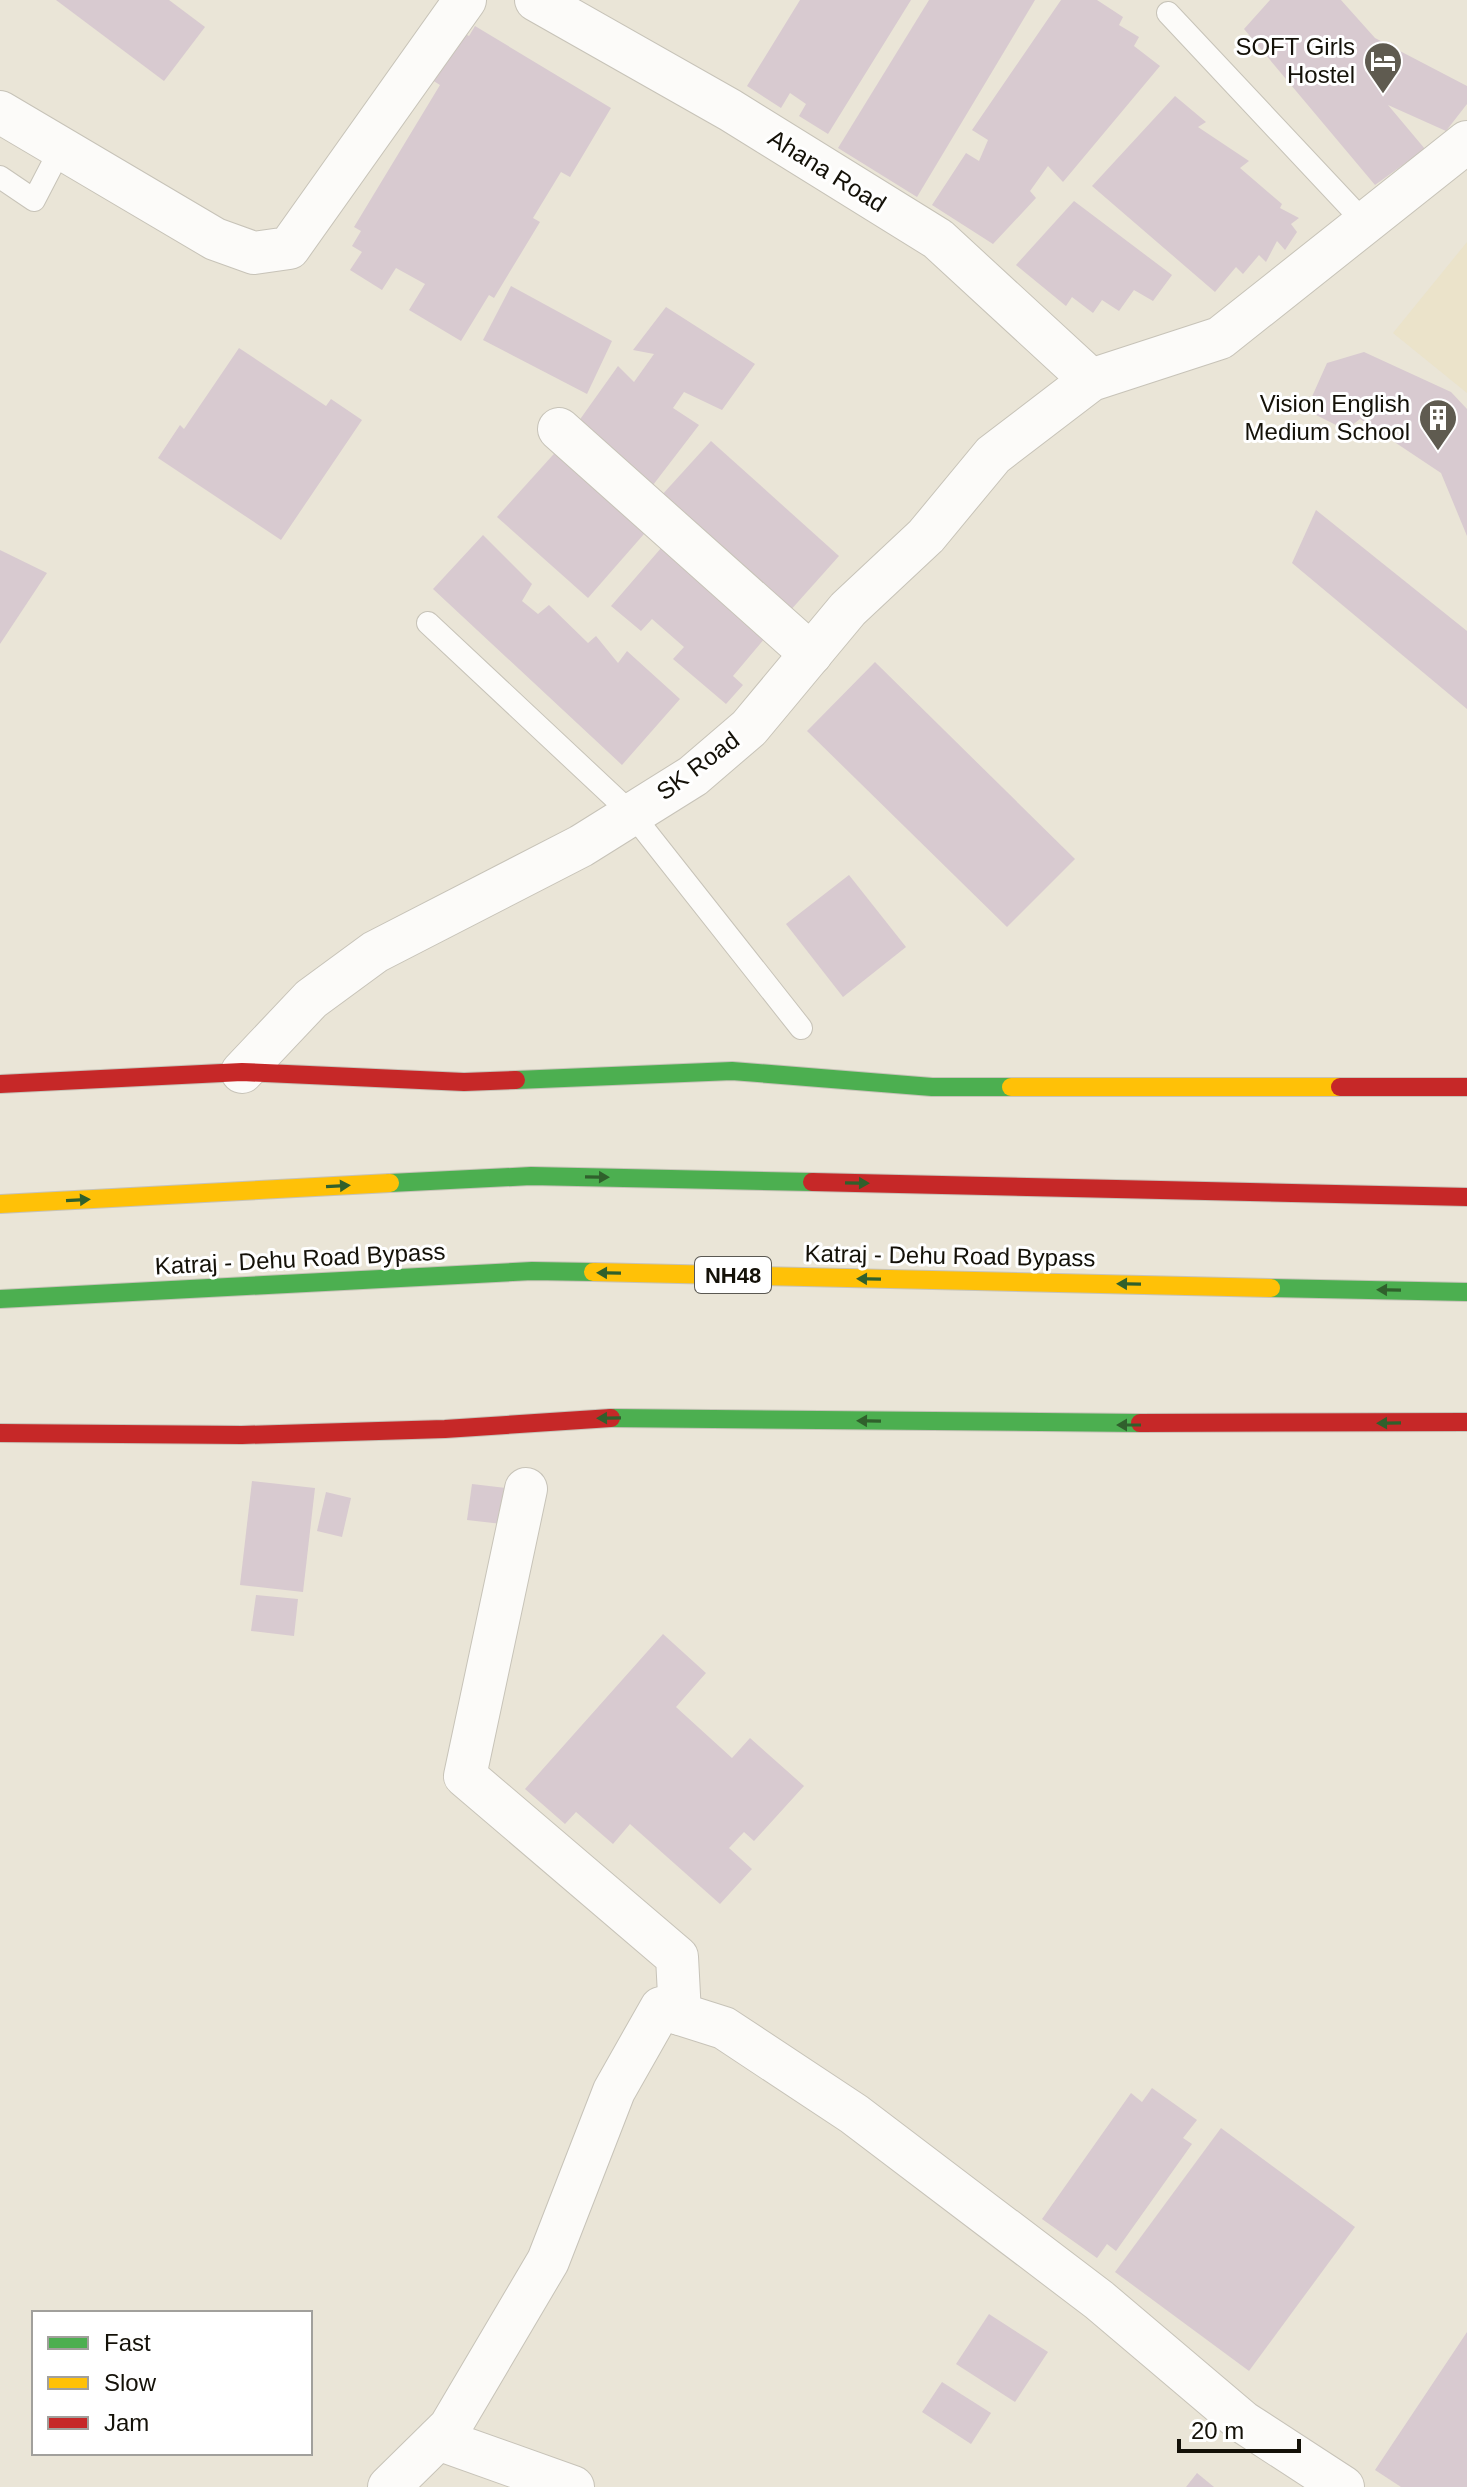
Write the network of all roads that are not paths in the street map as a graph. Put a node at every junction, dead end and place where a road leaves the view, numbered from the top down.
1 (465, 0) edge
2 (536, 0) edge
3 (1168, 13) dead end
4 (0, 112) edge
5 (1467, 142) edge
6 (61, 148) junction
7 (0, 177) edge
8 (1365, 223) junction
9 (1091, 380) junction
10 (559, 429) dead end
11 (428, 623) dead end
12 (811, 654) junction
13 (632, 814) junction
14 (801, 1028) dead end
15 (242, 1072) junction
16 (0, 1084) edge
17 (1467, 1087) edge
18 (1467, 1197) edge
19 (0, 1204) edge
20 (1467, 1292) edge
21 (0, 1299) edge
22 (1467, 1422) edge
23 (0, 1433) edge
24 (526, 1489) dead end
25 (680, 2014) junction
26 (438, 2439) junction
27 (389, 2487) edge
28 (573, 2487) edge
29 (1343, 2487) edge

1 - 6 street
2 - 9 street, Ahana Road
3 - 8 lane
4 - 6 street
5 - 8 street, SK Road
6 - 7 lane
8 - 9 street, SK Road
9 - 12 street, SK Road
10 - 12 street
11 - 13 lane
12 - 13 street, SK Road
13 - 14 lane
13 - 15 street, SK Road
15 - 16 main road
15 - 17 main road
19 -> 18 main road
20 -> 21 main road, Katraj - Dehu Road Bypass / NH48
22 -> 23 main road
24 - 25 street
25 - 26 street
25 - 29 street
26 - 27 street
26 - 28 street

